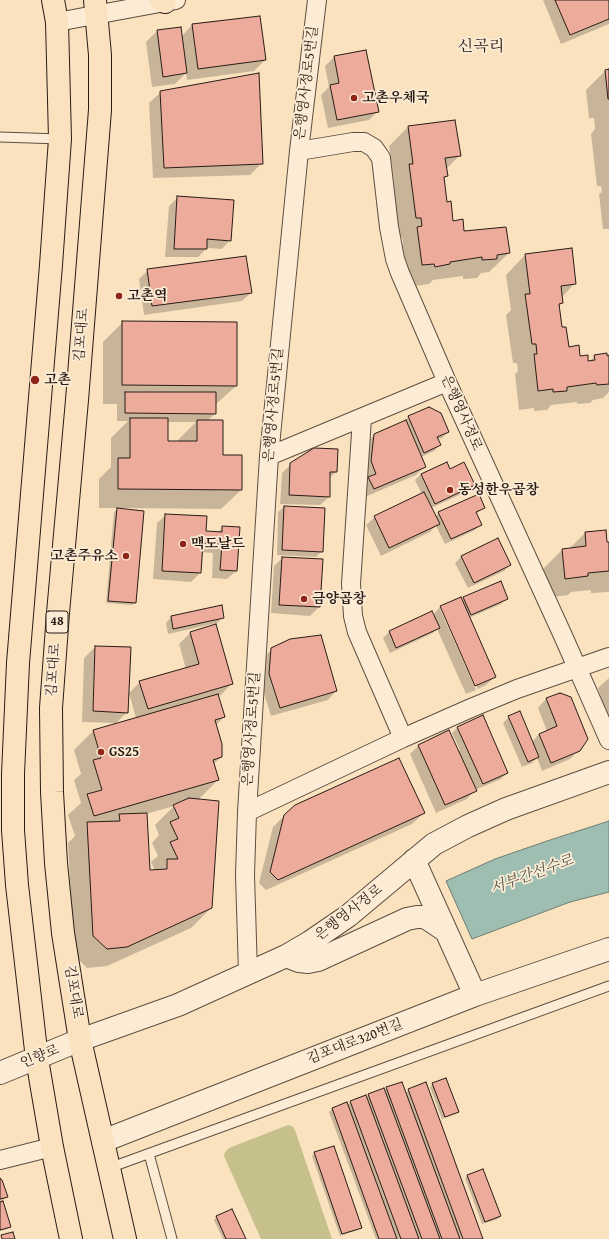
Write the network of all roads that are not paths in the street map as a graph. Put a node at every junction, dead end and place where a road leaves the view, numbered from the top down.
1 (53, 0) edge
2 (317, 0) edge
3 (167, 1) edge
4 (96, 7) edge
5 (57, 22) junction
6 (0, 137) edge
7 (60, 139) junction
8 (298, 151) junction
9 (447, 382) junction
10 (362, 418) junction
11 (269, 456) junction
12 (609, 657) edge
13 (577, 667) junction
14 (403, 738) junction
15 (609, 740) edge
16 (609, 772) edge
17 (247, 812) junction
18 (414, 860) junction
19 (446, 931) junction
20 (609, 949) edge
21 (286, 956) junction
22 (248, 973) junction
23 (609, 986) edge
24 (475, 995) junction
25 (80, 1040) junction
26 (37, 1059) junction
27 (0, 1073) edge
28 (103, 1141) junction
29 (52, 1147) junction
30 (149, 1154) junction
31 (0, 1160) edge
32 (109, 1168) junction
33 (71, 1239) edge
34 (125, 1239) edge
35 (172, 1239) edge

1 - 5 main road
2 - 8 street, 은행영사정로5번길
3 - 4 street
4 - 5 street
4 - 25 main road, 김포대로 / 48
5 - 7 main road
6 - 7 lane
7 - 26 main road
8 - 9 street, 은행영사정로
8 - 11 street, 은행영사정로5번길
9 - 10 street
9 - 13 street, 은행영사정로
10 - 11 street
10 - 14 street
11 - 17 street, 은행영사정로5번길
12 - 13 street, 은행영사정로5번길
13 - 14 street, 은행영사정로5번길
13 - 15 street, 은행영사정로
14 - 17 street, 은행영사정로5번길
16 - 18 street, 은행영사정로
17 - 22 street, 은행영사정로5번길
18 - 19 street
18 - 21 street, 은행영사정로
19 - 21 street
19 - 24 street
20 - 24 street, 김포대로320번길
21 - 22 street, 은행영사정로
22 - 25 street, 은행영사정로
23 - 30 lane
24 - 28 street, 김포대로320번길
25 - 26 street, 인향로
25 - 28 main road, 김포대로 / 48
26 - 27 street, 인향로
26 - 29 main road
28 - 32 main road, 김포대로 / 48
29 - 31 street
29 - 33 main road
30 - 32 lane
30 - 35 lane
32 - 34 main road, 김포대로 / 48

